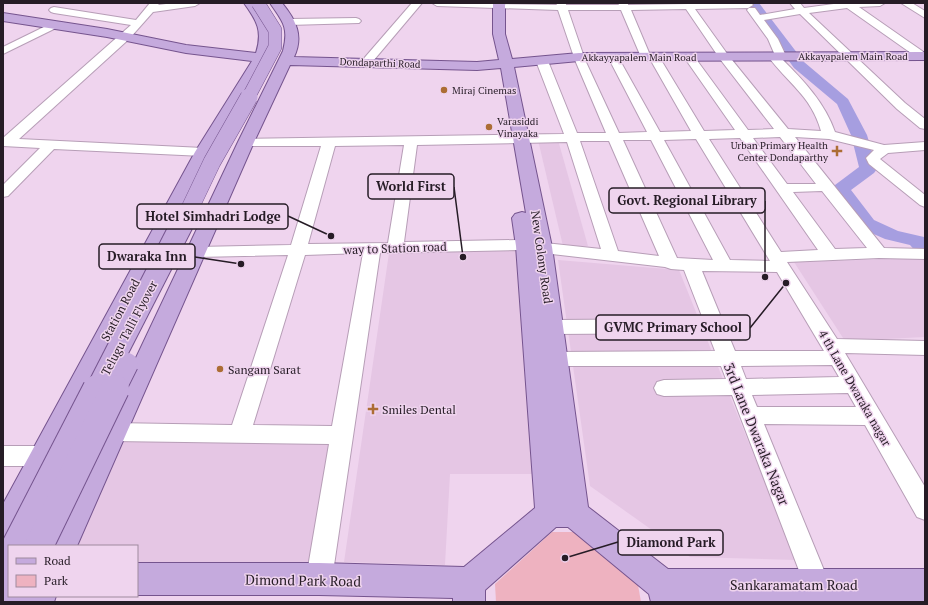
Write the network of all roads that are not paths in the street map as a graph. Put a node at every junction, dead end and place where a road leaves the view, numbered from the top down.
1 (195, 3) edge
2 (250, 3) edge
3 (258, 3) edge
4 (268, 3) edge
5 (276, 3) edge
6 (417, 3) edge
7 (437, 3) edge
8 (880, 3) edge
9 (906, 3) edge
10 (747, 4) edge
11 (847, 4) edge
12 (494, 5) edge
13 (624, 5) edge
14 (688, 5) edge
15 (153, 6) edge
16 (562, 6) edge
17 (799, 7) edge
18 (54, 10) dead end
19 (925, 15) edge
20 (3, 17) edge
21 (762, 17) junction
22 (356, 21) dead end
23 (289, 22) junction
24 (139, 23) junction
25 (54, 25) junction
26 (125, 36) junction
27 (3, 51) edge
28 (784, 56) junction
29 (850, 56) junction
30 (579, 57) junction
31 (613, 57) junction
32 (650, 57) junction
33 (689, 57) junction
34 (724, 57) junction
35 (261, 58) junction
36 (922, 59) edge
37 (285, 61) junction
38 (542, 61) junction
39 (365, 64) junction
40 (503, 66) junction
41 (925, 126) edge
42 (784, 133) junction
43 (744, 134) junction
44 (700, 135) junction
45 (829, 135) junction
46 (656, 136) junction
47 (615, 137) junction
48 (572, 138) junction
49 (516, 139) junction
50 (411, 141) junction
51 (5, 142) edge
52 (246, 142) junction
53 (329, 142) junction
54 (50, 145) junction
55 (925, 146) edge
56 (884, 149) junction
57 (204, 152) junction
58 (824, 184) junction
59 (783, 188) junction
60 (3, 194) edge
61 (925, 202) edge
62 (534, 247) junction
63 (394, 248) junction
64 (372, 249) junction
65 (298, 250) junction
66 (197, 252) junction
67 (879, 253) junction
68 (925, 254) edge
69 (611, 256) junction
70 (831, 256) junction
71 (780, 262) junction
72 (681, 265) junction
73 (725, 266) junction
74 (715, 326) junction
75 (552, 327) junction
76 (925, 348) edge
77 (834, 352) junction
78 (727, 357) junction
79 (555, 359) junction
80 (854, 385) junction
81 (738, 386) junction
82 (664, 388) dead end
83 (750, 415) junction
84 (872, 416) junction
85 (113, 432) junction
86 (240, 432) junction
87 (341, 435) junction
88 (3, 456) edge
89 (43, 456) junction
90 (925, 509) edge
91 (562, 514) junction
92 (3, 534) edge
93 (17, 545) edge
94 (39, 545) edge
95 (62, 545) edge
96 (8, 563) edge
97 (3, 573) edge
98 (138, 579) edge
99 (319, 579) junction
100 (925, 585) edge
101 (469, 592) edge
102 (665, 593) edge
103 (820, 593) edge

1 - 15 street
2 - 35 main road, Station Road
3 - 93 main road, Telugu Talli Flyover, bridge
4 - 94 main road, Telugu Talli Flyover, bridge
5 - 23 main road
6 - 39 street
7 - 12 street
8 - 11 street
9 - 19 street
10 - 14 street
10 - 21 street
11 - 17 street
11 - 36 street
12 - 16 street
12 - 40 main road, New Colony Road
13 - 14 street
13 - 16 street
13 - 32 street, 4 th Lane Dwaraka nagar
14 - 34 street
15 - 24 street
16 - 30 street, 3rd Lane Dwaraka Nagar
17 - 21 street
17 - 29 street
18 - 24 street
20 - 25 main road
21 - 28 street
22 - 23 street
23 - 37 main road
24 - 26 street
25 - 26 main road
25 - 27 street
26 - 35 main road
26 - 51 street
28 - 29 main road, Akkayapalem Main Road
28 - 34 main road, Akkayyapalem Main Road
28 - 45 street
29 - 36 main road, Akkayapalem Main Road
29 - 41 street
30 - 31 main road, Akkayyapalem Main Road
30 - 38 main road, Akkayyapalem Main Road
30 - 47 street, 3rd Lane Dwaraka Nagar
31 - 32 main road, Akkayyapalem Main Road
31 - 46 street
32 - 33 main road, Akkayyapalem Main Road
32 - 44 street, 4 th Lane Dwaraka nagar
33 - 34 main road, Akkayyapalem Main Road
33 - 43 street
34 - 42 street
35 - 37 street
35 - 57 main road, Station Road
37 - 39 main road, Akkayyapalem Main Road
37 - 52 main road
38 - 40 main road, Akkayyapalem Main Road
38 - 48 street
39 - 40 main road, Akkayyapalem Main Road
40 - 49 main road, New Colony Road
42 - 43 street
42 - 45 street
42 - 58 street
43 - 44 street
43 - 59 street
44 - 46 street
44 - 71 street, 4 th Lane Dwaraka nagar
45 - 56 street
46 - 47 street
46 - 73 street
47 - 48 street
47 - 72 street, 3rd Lane Dwaraka Nagar
48 - 49 street
48 - 69 street
49 - 50 street
49 - 62 main road, New Colony Road
50 - 53 street
50 - 63 street
51 - 54 street
52 - 53 street
52 - 66 main road
53 - 65 street
54 - 57 street
54 - 60 street
55 - 56 street
56 - 61 street
57 - 89 main road, Station Road
58 - 59 street
58 - 67 street
59 - 70 street
62 - 63 street, way to Station road
62 - 69 street, way to Station road
62 - 75 main road, New Colony Road
62 - 91 main road, New Colony Road
63 - 64 street, way to Station road
64 - 65 street, way to Station road
64 - 87 street
65 - 66 street, way to Station road
65 - 86 street
66 - 85 main road
67 - 68 street, way to Station road
67 - 70 street, way to Station road
69 - 72 street, way to Station road
70 - 71 street, way to Station road
71 - 73 street, way to Station road
71 - 77 street, 4 th Lane Dwaraka nagar
72 - 73 street, way to Station road
72 - 74 street, 3rd Lane Dwaraka Nagar
74 - 75 street
74 - 78 street, 3rd Lane Dwaraka Nagar
75 - 79 main road, New Colony Road
76 - 77 street
77 - 78 street
77 - 80 street, 4 th Lane Dwaraka nagar
78 - 79 street
78 - 81 street, 3rd Lane Dwaraka Nagar
79 - 91 main road, New Colony Road
80 - 81 street
80 - 84 street, 4 th Lane Dwaraka nagar
81 - 82 street
81 - 83 street, 3rd Lane Dwaraka Nagar
83 - 84 street
83 - 103 street, 3rd Lane Dwaraka Nagar
84 - 90 street, 4 th Lane Dwaraka nagar
85 - 86 street
85 - 95 main road
86 - 87 street
87 - 99 street
88 - 89 street
89 - 92 main road, Station Road
91 - 101 main road, Dimond Park Road
91 - 102 main road
96 - 97 main road
98 - 99 main road, Dimond Park Road
99 - 101 main road, Dimond Park Road
100 - 103 main road, Sankaramatam Road
102 - 103 main road, Sankaramatam Road

